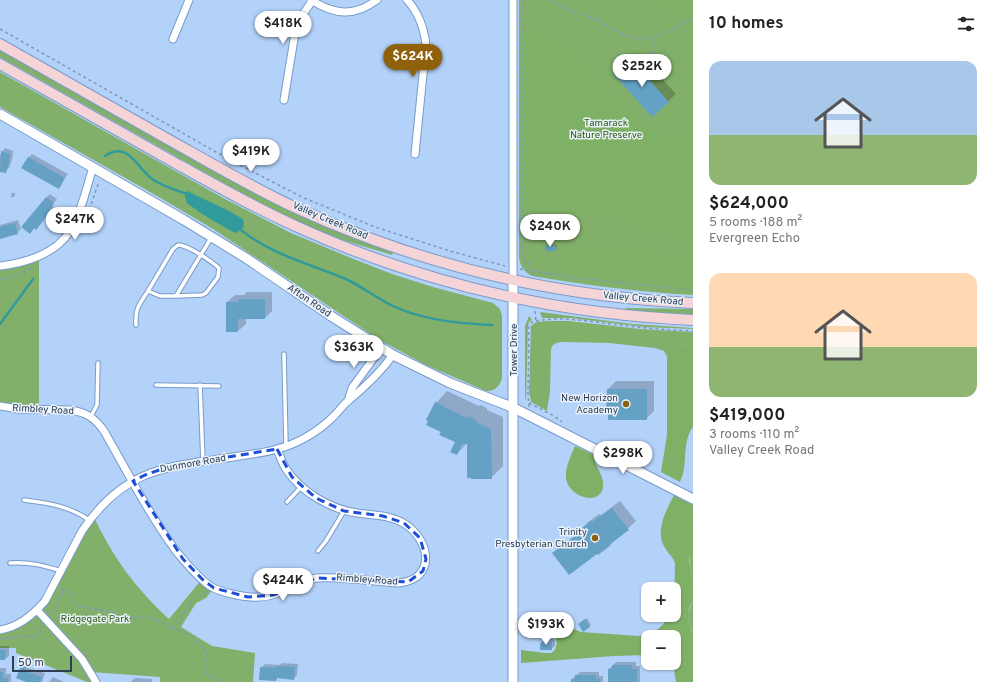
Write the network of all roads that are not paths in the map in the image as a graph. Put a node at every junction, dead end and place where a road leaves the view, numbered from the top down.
1 (189, 0) edge
2 (311, 0) edge
3 (377, 0) edge
4 (407, 0) edge
5 (513, 0) edge
6 (173, 38) dead end
7 (0, 44) edge
8 (0, 64) edge
9 (284, 100) dead end
10 (0, 114) edge
11 (415, 154) dead end
12 (93, 166) junction
13 (212, 237) junction
14 (200, 255) junction
15 (3, 265) edge
16 (0, 269) edge
17 (513, 280) junction
18 (148, 291) junction
19 (176, 296) junction
20 (513, 298) junction
21 (693, 303) edge
22 (693, 320) edge
23 (136, 325) dead end
24 (381, 348) junction
25 (284, 354) dead end
26 (393, 355) junction
27 (98, 363) dead end
28 (156, 385) dead end
29 (200, 385) junction
30 (219, 386) dead end
31 (348, 401) junction
32 (0, 406) edge
33 (514, 408) junction
34 (91, 416) junction
35 (286, 446) junction
36 (277, 449) junction
37 (203, 462) junction
38 (133, 481) junction
39 (302, 486) junction
40 (693, 499) edge
41 (24, 500) dead end
42 (287, 502) dead end
43 (344, 511) junction
44 (89, 520) junction
45 (318, 551) dead end
46 (10, 562) dead end
47 (61, 570) junction
48 (37, 610) junction
49 (0, 630) edge
50 (96, 682) edge
51 (513, 682) edge

1 - 6 street
2 - 3 street
2 - 9 street
4 - 11 street
5 - 17 street, Tower Drive
7 - 17 main road, Valley Creek Road
8 - 20 main road, Valley Creek Road
10 - 12 street, Afton Road
12 - 13 street, Afton Road
12 - 15 street
13 - 14 lane
13 - 24 street, Afton Road
14 - 18 lane
14 - 19 lane
14 - 19 lane
15 - 16 street
17 - 20 street, Tower Drive
17 - 21 main road, Valley Creek Road
18 - 19 lane
18 - 23 lane
20 - 22 main road, Valley Creek Road
20 - 33 street, Tower Drive
24 - 26 street, Afton Road
24 - 31 street, Dunmore Road
25 - 35 lane
26 - 31 street, Dunmore Road
26 - 33 street, Afton Road
27 - 34 lane
28 - 29 lane
29 - 30 lane
29 - 37 lane
31 - 35 street, Dunmore Road
32 - 34 street, Rimbley Road
33 - 40 street, Afton Road
33 - 51 street, Tower Drive
34 - 38 street, Rimbley Road
35 - 36 street, Dunmore Road
36 - 37 street, Dunmore Road
36 - 39 street, Rimbley Road
37 - 38 street, Dunmore Road
38 - 43 street, Rimbley Road
38 - 44 street, Dunmore Road
39 - 42 lane
39 - 43 street, Rimbley Road
41 - 44 lane
43 - 45 lane
44 - 47 street, Dunmore Road
46 - 47 lane
47 - 48 street, Dunmore Road
48 - 49 street, Dunmore Road
48 - 50 street

